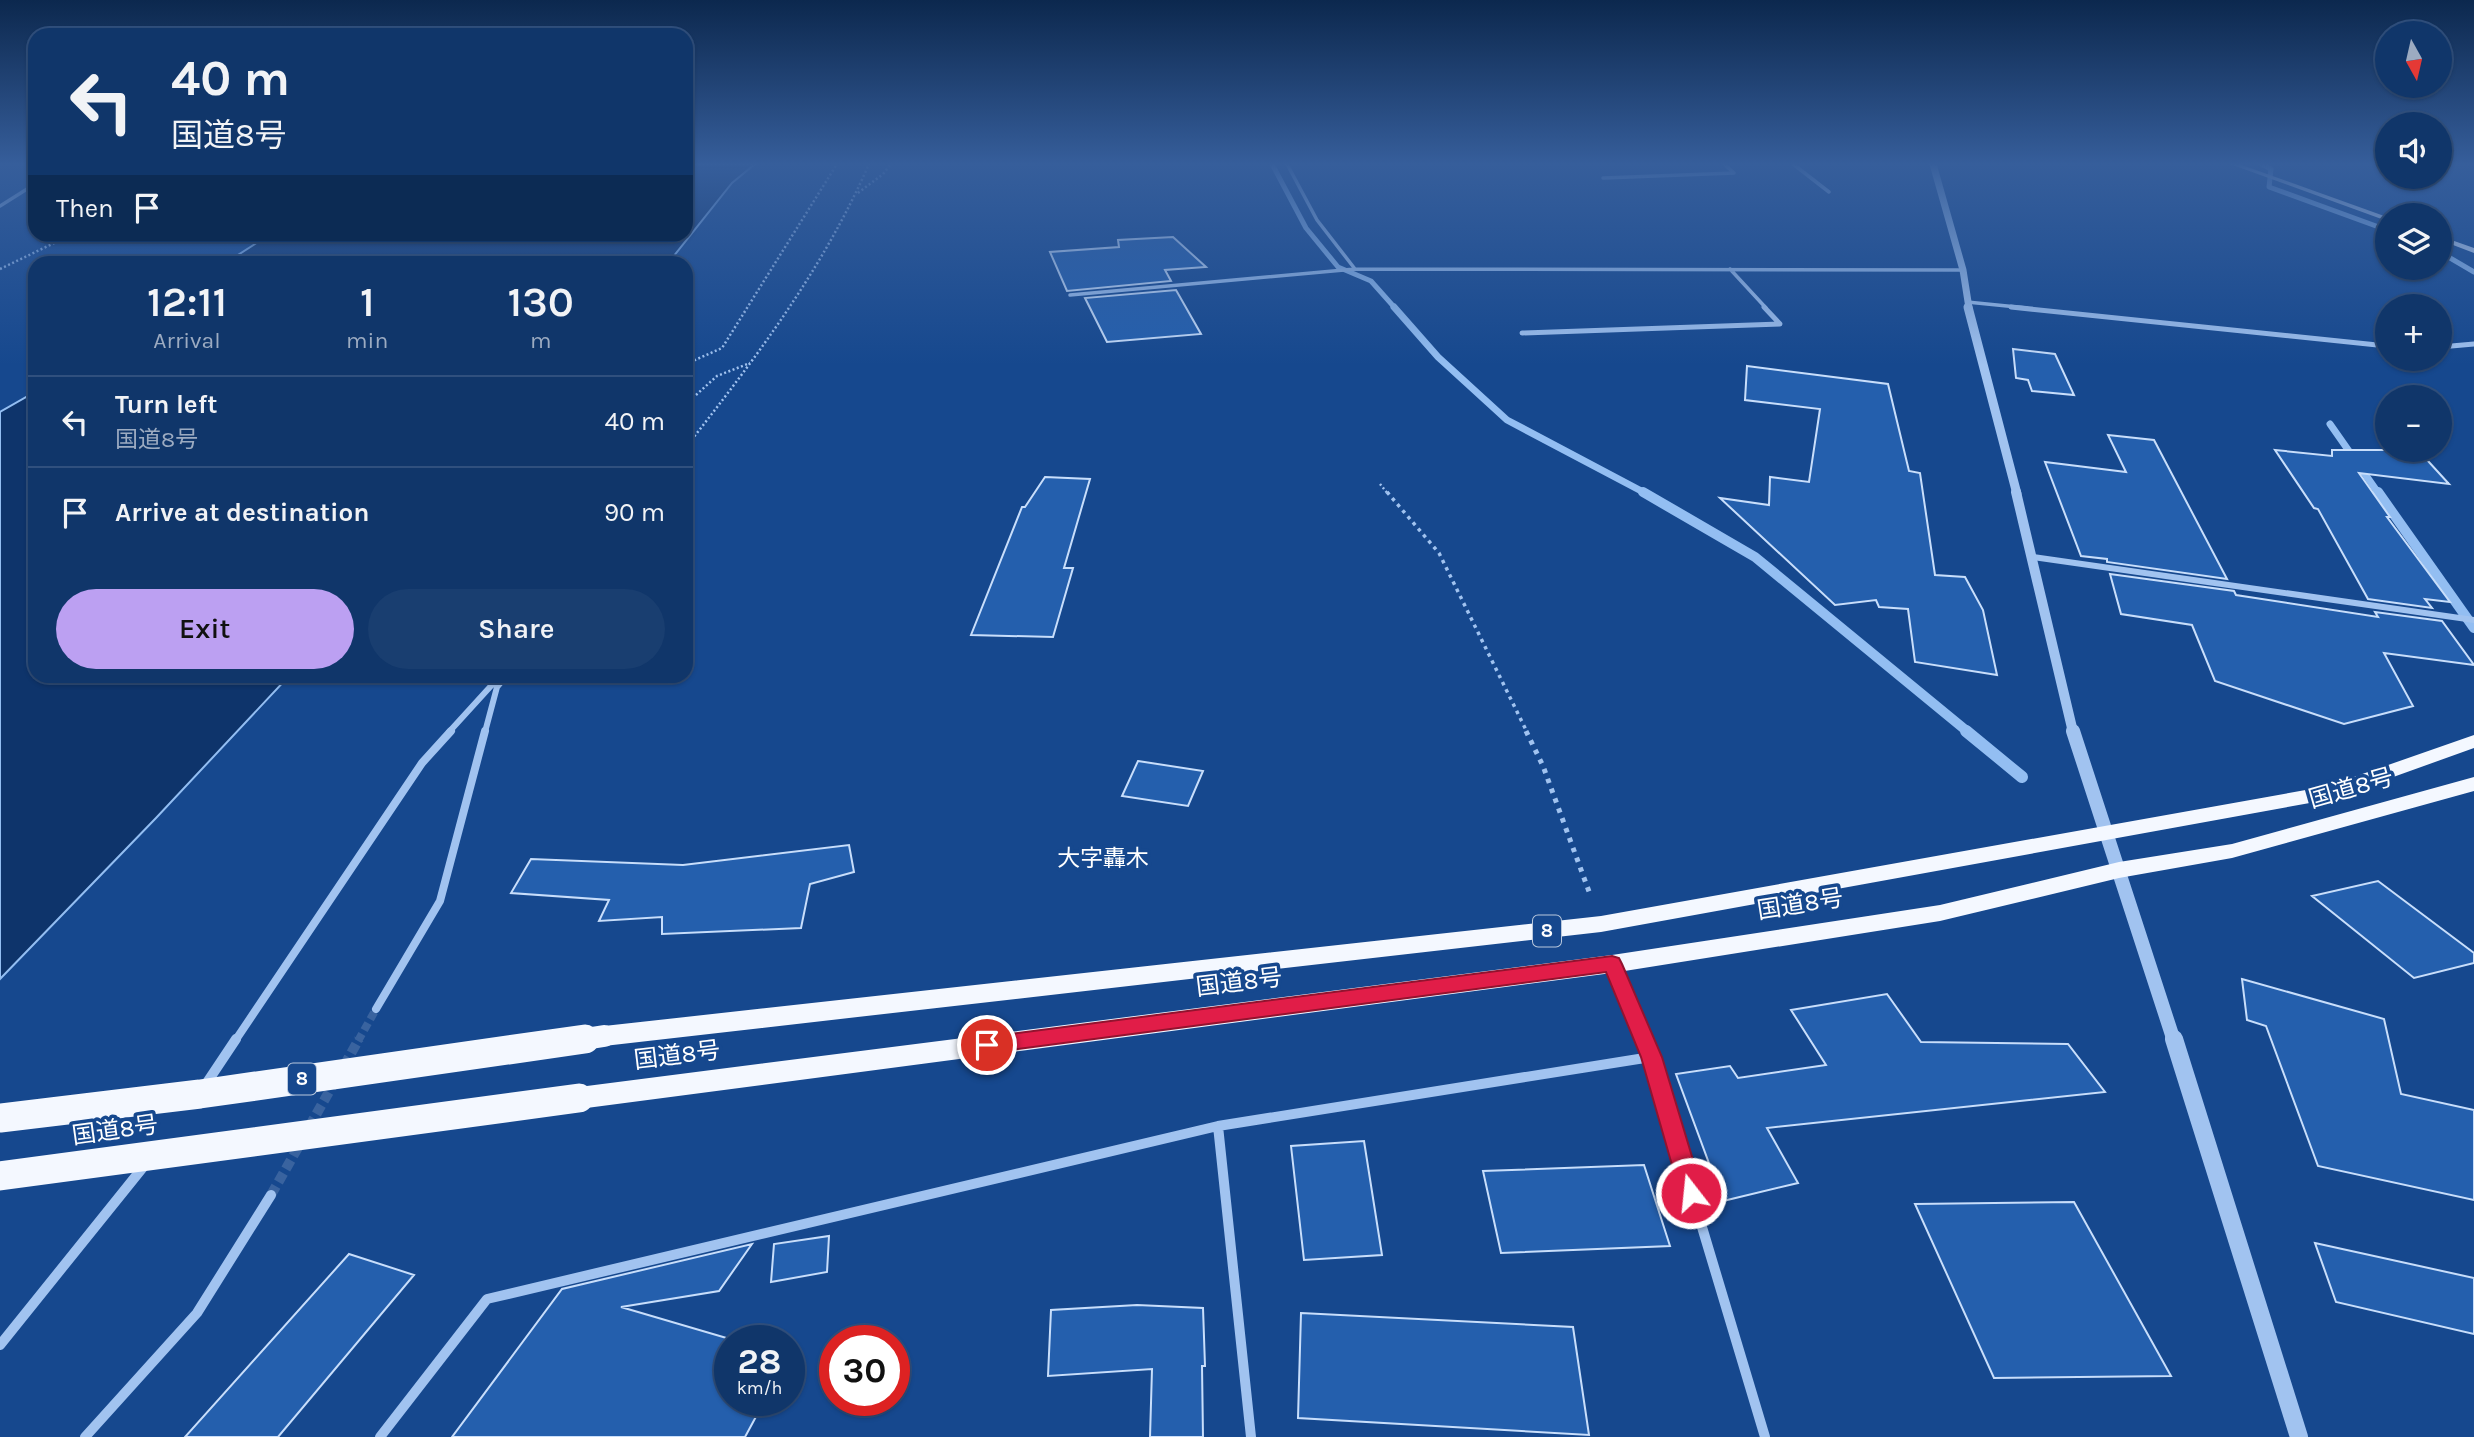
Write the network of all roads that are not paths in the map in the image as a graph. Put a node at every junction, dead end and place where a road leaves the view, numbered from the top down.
1 (1325, 231) edge
2 (1951, 231) edge
3 (2452, 243) edge
4 (2474, 251) edge
5 (1354, 269) junction
6 (1730, 269) junction
7 (1962, 270) junction
8 (1070, 295) dead end
9 (1967, 302) junction
10 (1522, 333) dead end
11 (2474, 344) edge
12 (2375, 345) edge
13 (2452, 346) edge
14 (2033, 557) junction
15 (2474, 620) edge
16 (493, 683) edge
17 (500, 683) edge
18 (2474, 741) edge
19 (2474, 783) edge
20 (2106, 834) junction
21 (2119, 870) junction
22 (1612, 964) junction
23 (376, 1009) tunnel mouth
24 (1651, 1057) junction
25 (200, 1094) junction
26 (0, 1118) edge
27 (1218, 1126) junction
28 (153, 1154) junction
29 (0, 1176) edge
30 (271, 1195) tunnel mouth
31 (0, 1345) edge
32 (85, 1437) edge
33 (380, 1437) edge
34 (1251, 1437) edge
35 (1765, 1437) edge
36 (2299, 1437) edge

1 - 5 street
2 - 7 street
3 - 4 main road
5 - 6 street
5 - 8 street
6 - 7 street
6 - 10 street
7 - 9 street
9 - 12 street
9 - 14 street
11 - 13 street
14 - 15 street
14 - 20 street
16 - 25 street
17 - 23 street
18 - 20 highway, 国道8号 / 8
19 - 21 highway, 国道8号 / 8
20 - 21 street
20 - 25 highway, 国道8号 / 8, bridge
21 - 22 highway, 国道8号 / 8
21 - 36 street
22 - 24 street
22 - 28 highway, 国道8号 / 8, bridge
24 - 27 street
24 - 35 street
25 - 26 highway, 国道8号 / 8, bridge
27 - 33 street
27 - 34 street
28 - 29 highway, 国道8号 / 8, bridge
28 - 31 street
30 - 32 street

